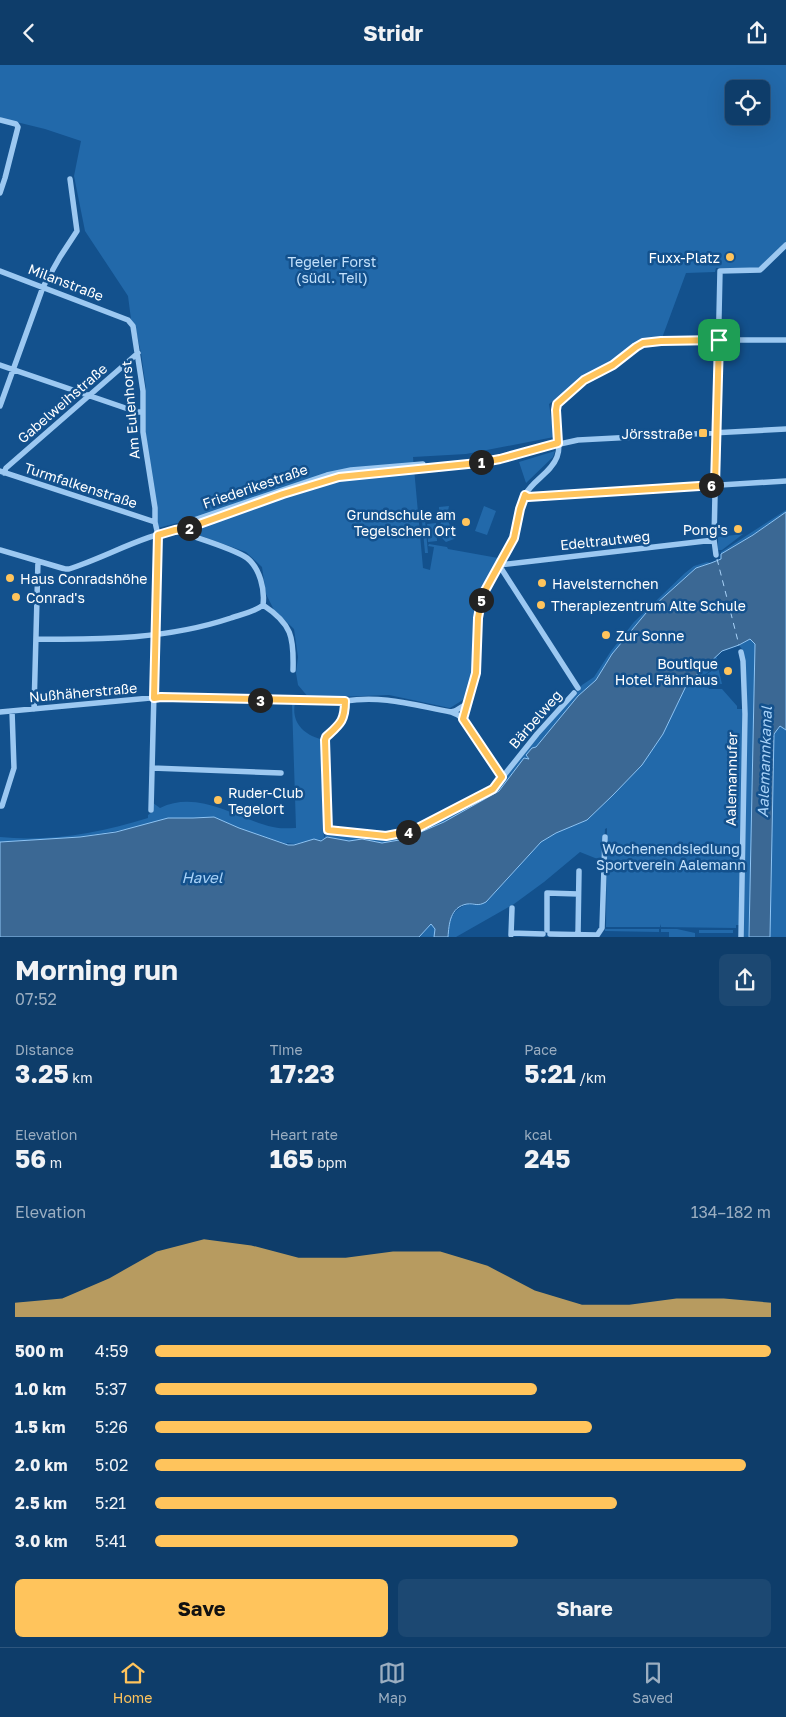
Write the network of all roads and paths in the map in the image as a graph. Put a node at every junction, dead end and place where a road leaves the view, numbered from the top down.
1 (0, 120) edge
2 (70, 179) dead end
3 (0, 193) edge
4 (786, 245) edge
5 (0, 271) edge
6 (43, 287) junction
7 (123, 317) joint
8 (786, 339) edge
9 (719, 340) junction
10 (138, 353) junction
11 (0, 365) edge
12 (14, 369) junction
13 (90, 395) junction
14 (0, 406) edge
15 (142, 412) junction
16 (786, 429) edge
17 (717, 433) junction
18 (558, 443) junction
19 (2, 472) edge
20 (786, 481) edge
21 (715, 485) junction
22 (525, 495) junction
23 (155, 523) junction
24 (175, 530) junction
25 (158, 535) junction
26 (714, 540) junction
27 (0, 550) edge
28 (716, 555) dead end
29 (38, 561) junction
30 (499, 565) junction
31 (263, 605) junction
32 (156, 635) junction
33 (36, 639) junction
34 (741, 652) dead end
35 (293, 670) dead end
36 (154, 698) junction
37 (345, 701) junction
38 (466, 704) junction
39 (34, 709) junction
40 (12, 711) junction
41 (0, 712) edge
42 (450, 712) junction
43 (463, 719) junction
44 (152, 768) junction
45 (281, 773) dead end
46 (502, 777) junction
47 (0, 806) edge
48 (150, 811) dead end
49 (605, 837) dead end
50 (579, 871) dead end
51 (578, 894) junction
52 (512, 908) dead end
53 (546, 934) edge
54 (578, 934) junction
55 (511, 935) edge
56 (596, 936) edge
57 (741, 937) edge

1 - 3 street
2 - 6 street
4 - 9 street
5 - 6 street, Milanstraße
6 - 7 street, Milanstraße
6 - 12 street
7 - 10 street, Am Eulenhorst
8 - 9 street
9 - 17 street
9 - 18 street
10 - 13 street, Gabelweihstraße
10 - 15 street, Am Eulenhorst
11 - 12 street
12 - 13 street
12 - 14 street
13 - 15 street
13 - 19 street, Gabelweihstraße
15 - 23 street, Am Eulenhorst
16 - 17 street, Friederikestraße
17 - 18 street, Friederikestraße
17 - 21 street
18 - 22 street
18 - 24 street, Friederikestraße
19 - 23 street, Turmfalkenstraße
20 - 21 street
21 - 22 street
21 - 26 street
22 - 30 street
23 - 25 street, Am Eulenhorst
24 - 25 street, Friederikestraße
24 - 31 street
25 - 29 street, Friederikestraße
25 - 32 street, Am Eulenhorst
26 - 28 street
26 - 30 street, Edeltrautweg
27 - 29 street, Friederikestraße
29 - 33 street
30 - 38 street
30 - 46 street, Bärbelweg
31 - 32 street
31 - 35 street
32 - 33 street
32 - 36 street, Am Eulenhorst
33 - 39 street
34 - 57 street, Aalemannufer
36 - 37 street, Nußhäherstraße
36 - 39 street, Nußhäherstraße
36 - 44 street, Am Eulenhorst
37 - 42 street, Nußhäherstraße
37 - 46 street, Bärbelweg
38 - 42 street
38 - 43 street
39 - 40 street, Nußhäherstraße
40 - 41 street, Nußhäherstraße
40 - 47 street
42 - 43 street, Nußhäherstraße
43 - 46 street
44 - 45 street
44 - 48 street, Am Eulenhorst
49 - 56 street
50 - 51 street
51 - 53 street
51 - 54 street
52 - 55 street
53 - 54 street
53 - 55 street
54 - 56 street

